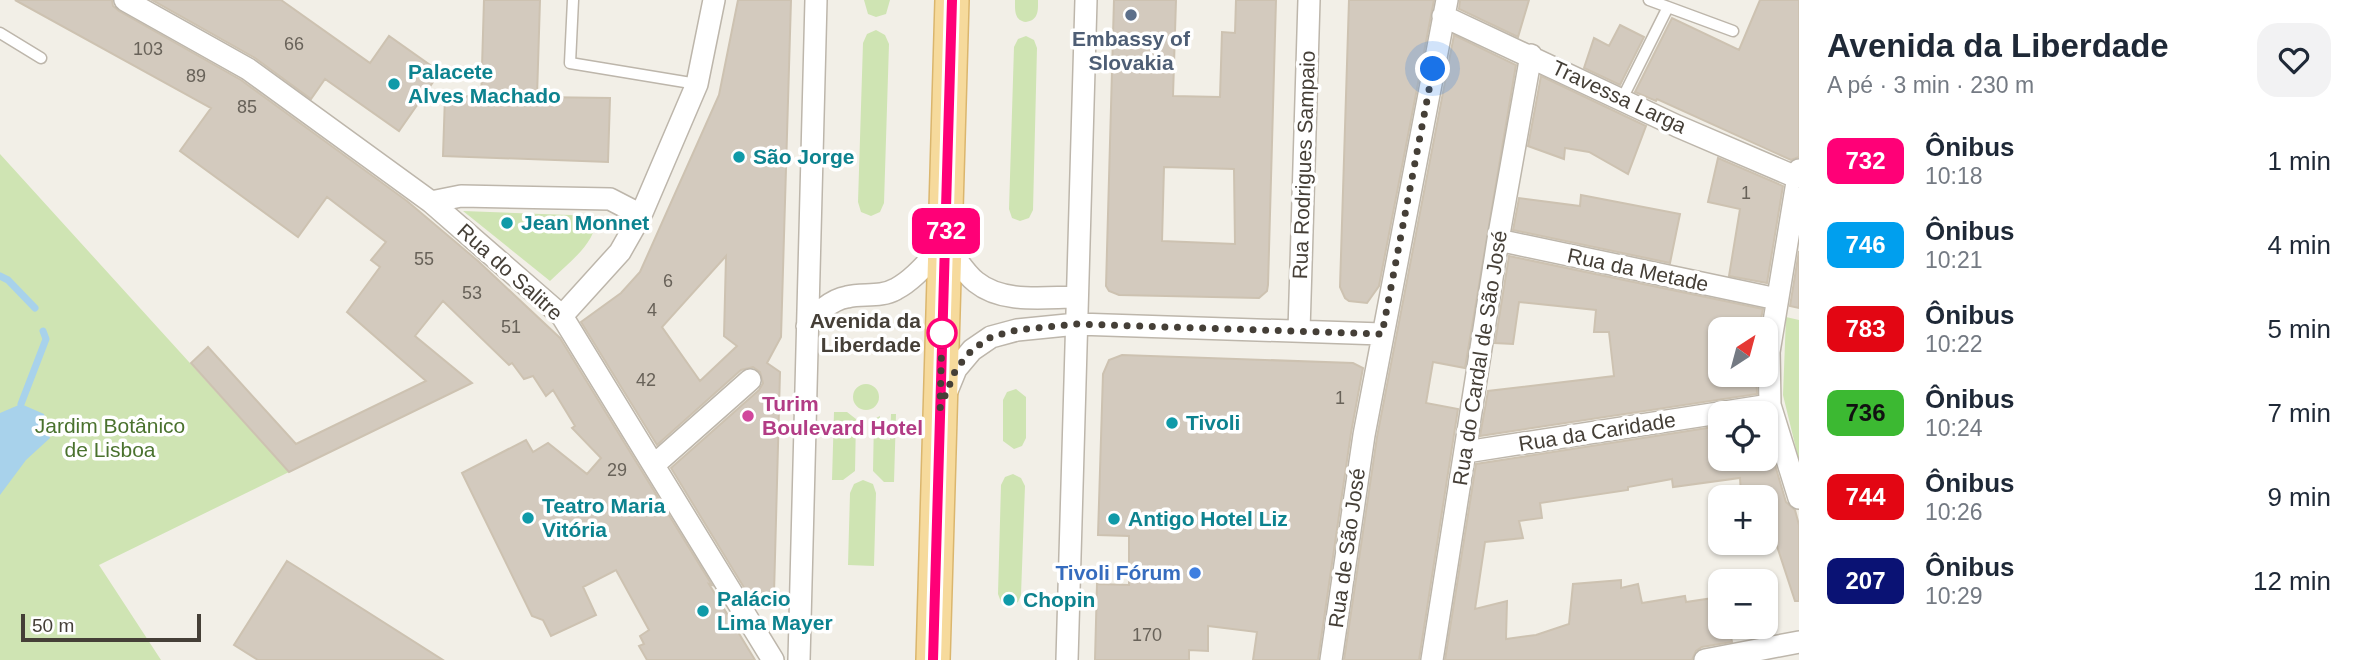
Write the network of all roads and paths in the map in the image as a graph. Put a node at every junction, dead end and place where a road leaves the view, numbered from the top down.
1 (125, 0) edge
2 (573, 0) edge
3 (714, 0) edge
4 (816, 0) edge
5 (952, 0) edge
6 (1086, 0) edge
7 (1308, 0) edge
8 (1649, 0) edge
9 (1668, 7) junction
10 (1445, 8) edge
11 (1733, 31) dead end
12 (0, 33) edge
13 (1531, 55) junction
14 (41, 58) dead end
15 (697, 84) junction
16 (1622, 99) junction
17 (1798, 174) edge
18 (431, 202) junction
19 (641, 215) junction
20 (1498, 240) junction
21 (945, 244) junction
22 (1077, 297) junction
23 (1777, 299) junction
24 (562, 316) junction
25 (1077, 324) junction
26 (807, 326) junction
27 (1299, 331) junction
28 (1382, 334) junction
29 (750, 380) dead end
30 (1770, 401) edge
31 (940, 408) junction
32 (1708, 415) edge
33 (1778, 431) edge
34 (1466, 452) junction
35 (654, 465) junction
36 (1799, 498) edge
37 (1799, 642) edge
38 (773, 660) edge
39 (799, 660) edge
40 (933, 660) edge
41 (1067, 660) edge
42 (1331, 660) edge
43 (1432, 660) edge
44 (1705, 660) edge

1 - 18 street, Rua do Salitre
2 - 15 lane
3 - 15 street
4 - 26 street
5 - 21 main road
6 - 22 street
7 - 27 street, Rua Rodrigues Sampaio
8 - 9 lane
9 - 11 lane
9 - 16 lane
10 - 13 street, Travessa Larga
10 - 28 street, Rua de São José
12 - 14 lane
13 - 16 street, Travessa Larga
13 - 20 street, Rua do Cardal de São José
15 - 19 street
16 - 17 street, Travessa Larga
17 - 23 street
18 - 19 street
18 - 24 street, Rua do Salitre
19 - 24 street
20 - 23 street, Rua da Metade
20 - 34 street, Rua do Cardal de São José
21 - 22 street
21 - 26 street
21 - 31 main road
22 - 25 street
23 - 30 street
24 - 35 street, Rua do Salitre
25 - 27 street
25 - 31 street
25 - 41 street
26 - 39 street
27 - 28 street
28 - 42 street, Rua de São José
29 - 35 street
31 - 40 main road
32 - 34 street, Rua da Caridade
33 - 36 street
34 - 43 street, Rua do Cardal de São José
35 - 38 street, Rua do Salitre
37 - 44 street

